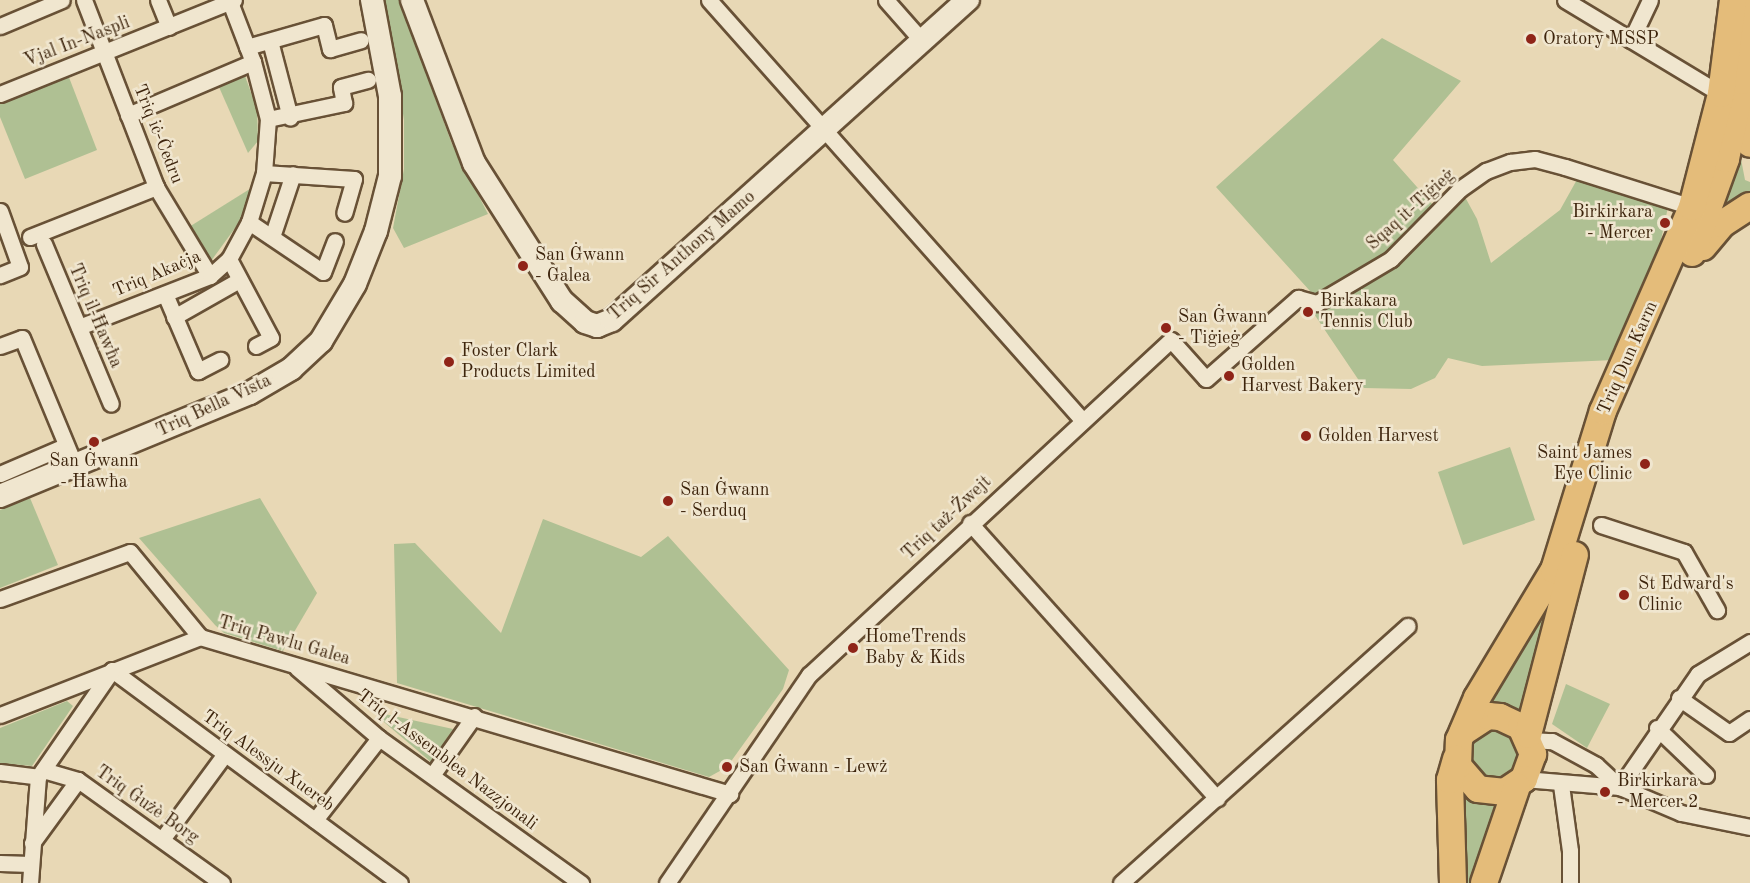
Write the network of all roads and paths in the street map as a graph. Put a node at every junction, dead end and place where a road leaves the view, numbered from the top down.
1 (62, 0) edge
2 (84, 0) edge
3 (158, 0) edge
4 (372, 0) edge
5 (412, 0) edge
6 (709, 0) edge
7 (886, 0) edge
8 (968, 0) edge
9 (1565, 0) edge
10 (1650, 0) edge
11 (1733, 0) edge
12 (1749, 0) edge
13 (232, 1) edge
14 (0, 26) edge
15 (170, 27) junction
16 (360, 40) dead end
17 (1631, 40) junction
18 (270, 41) junction
19 (923, 42) junction
20 (248, 46) junction
21 (104, 52) junction
22 (253, 62) junction
23 (368, 80) dead end
24 (1732, 87) junction
25 (0, 94) edge
26 (128, 115) junction
27 (290, 117) junction
28 (268, 119) junction
29 (823, 131) junction
30 (1750, 144) edge
31 (264, 173) junction
32 (293, 174) junction
33 (156, 187) junction
34 (1750, 206) edge
35 (1692, 207) junction
36 (0, 211) edge
37 (344, 213) dead end
38 (249, 222) junction
39 (30, 237) dead end
40 (272, 237) junction
41 (335, 242) dead end
42 (44, 244) dead end
43 (230, 259) junction
44 (1685, 269) junction
45 (0, 276) edge
46 (210, 276) junction
47 (239, 280) junction
48 (165, 294) junction
49 (1298, 298) joint
50 (174, 317) junction
51 (79, 327) junction
52 (0, 346) edge
53 (256, 346) dead end
54 (220, 360) dead end
55 (111, 404) dead end
56 (1083, 421) junction
57 (65, 446) junction
58 (75, 466) junction
59 (0, 474) edge
60 (0, 496) edge
61 (970, 523) junction
62 (1602, 525) dead end
63 (0, 599) edge
64 (1718, 610) dead end
65 (1407, 626) dead end
66 (200, 637) junction
67 (1750, 642) edge
68 (292, 664) junction
69 (112, 670) junction
70 (1679, 698) junction
71 (0, 715) edge
72 (474, 716) junction
73 (1750, 719) edge
74 (1657, 728) junction
75 (1463, 732) junction
76 (380, 738) junction
77 (1529, 738) junction
78 (225, 754) junction
79 (1456, 759) junction
80 (0, 772) edge
81 (41, 774) junction
82 (434, 774) junction
83 (1706, 775) dead end
84 (78, 780) junction
85 (1521, 782) junction
86 (1561, 785) junction
87 (1620, 787) junction
88 (730, 794) junction
89 (1216, 798) junction
90 (315, 820) junction
91 (1750, 828) edge
92 (163, 838) junction
93 (32, 843) junction
94 (0, 863) edge
95 (32, 877) edge
96 (222, 883) edge
97 (400, 883) edge
98 (581, 883) edge
99 (667, 883) edge
100 (1121, 883) edge
101 (1454, 883) edge
102 (1484, 883) edge
103 (1570, 883) edge

1 - 14 street
2 - 21 street, Triq iċ-Ċedru
3 - 15 street
4 - 58 main road, Triq Bella Vista
5 - 29 main road, Triq Sir Anthony Mamo
6 - 29 street
7 - 19 street
8 - 19 main road, Triq Sir Anthony Mamo
9 - 17 street
10 - 17 street
11 - 24 highway, Triq Dun Karm
12 - 24 highway, Triq Dun Karm
13 - 15 street, Vjal In-Naspli
13 - 20 street, Triq Akaċja
15 - 21 street, Vjal In-Naspli
16 - 18 street
17 - 24 street
18 - 20 street
18 - 27 street
19 - 29 main road, Triq Sir Anthony Mamo
20 - 22 street, Triq Akaċja
21 - 25 street, Vjal In-Naspli
21 - 26 street, Triq iċ-Ċedru
22 - 26 street
22 - 28 street, Triq Akaċja
23 - 27 street
24 - 30 highway
24 - 35 highway, Triq Dun Karm
24 - 44 highway, Triq Dun Karm
26 - 33 street, Triq iċ-Ċedru
27 - 28 street
28 - 31 street, Triq Akaċja
29 - 56 street
31 - 32 street
31 - 38 street, Triq Akaċja
32 - 37 street
32 - 40 street
33 - 39 street
33 - 46 street, Triq iċ-Ċedru
34 - 44 highway
35 - 49 street, Sqaq it-Tiġieġ
35 - 75 highway, Triq Dun Karm
36 - 45 street
38 - 40 street
38 - 43 street, Triq Akaċja
40 - 41 street
42 - 51 street, Triq il-Ħawħa
43 - 46 street, Triq Akaċja
43 - 47 street
44 - 77 highway, Triq Dun Karm
46 - 48 street, Triq Akaċja
47 - 50 street
47 - 53 street
48 - 50 street
48 - 51 street, Triq Akaċja
49 - 56 street, Triq taż-Żwejt
50 - 54 street
51 - 55 street, Triq il-Ħawħa
52 - 57 street
56 - 61 street, Triq taż-Żwejt
57 - 58 street
57 - 59 street
58 - 60 main road, Triq Bella Vista
61 - 88 street, Triq taż-Żwejt
61 - 89 street
62 - 64 street
63 - 66 street, Triq Pawlu Galea
65 - 89 street
66 - 68 street, Triq Pawlu Galea
66 - 69 street
67 - 70 street
68 - 72 street, Triq Pawlu Galea
68 - 76 street, Triq l-Assemblea Nazzjonali
69 - 71 street
69 - 78 street, Triq Alessju Xuereb
69 - 81 street
70 - 73 street
70 - 74 street
72 - 82 street
72 - 88 street, Triq Pawlu Galea
74 - 83 street
74 - 87 street
75 - 77 highway
75 - 79 highway, Triq Dun Karm
76 - 82 street, Triq l-Assemblea Nazzjonali
76 - 90 street
77 - 85 highway, Triq Dun Karm
77 - 87 street
78 - 90 street, Triq Alessju Xuereb
78 - 92 street
79 - 85 highway
79 - 101 highway, Triq Dun Karm
80 - 81 street, Triq Ġużè Borg
81 - 84 street, Triq Ġużè Borg
81 - 93 street
82 - 98 street, Triq l-Assemblea Nazzjonali
84 - 92 street, Triq Ġużè Borg
84 - 93 street
85 - 86 street
85 - 102 highway, Triq Dun Karm
86 - 87 street
86 - 103 street
87 - 91 street
88 - 99 street, Triq taż-Żwejt
89 - 100 street
90 - 97 street, Triq Alessju Xuereb
92 - 96 street, Triq Ġużè Borg
93 - 95 street
94 - 95 street

